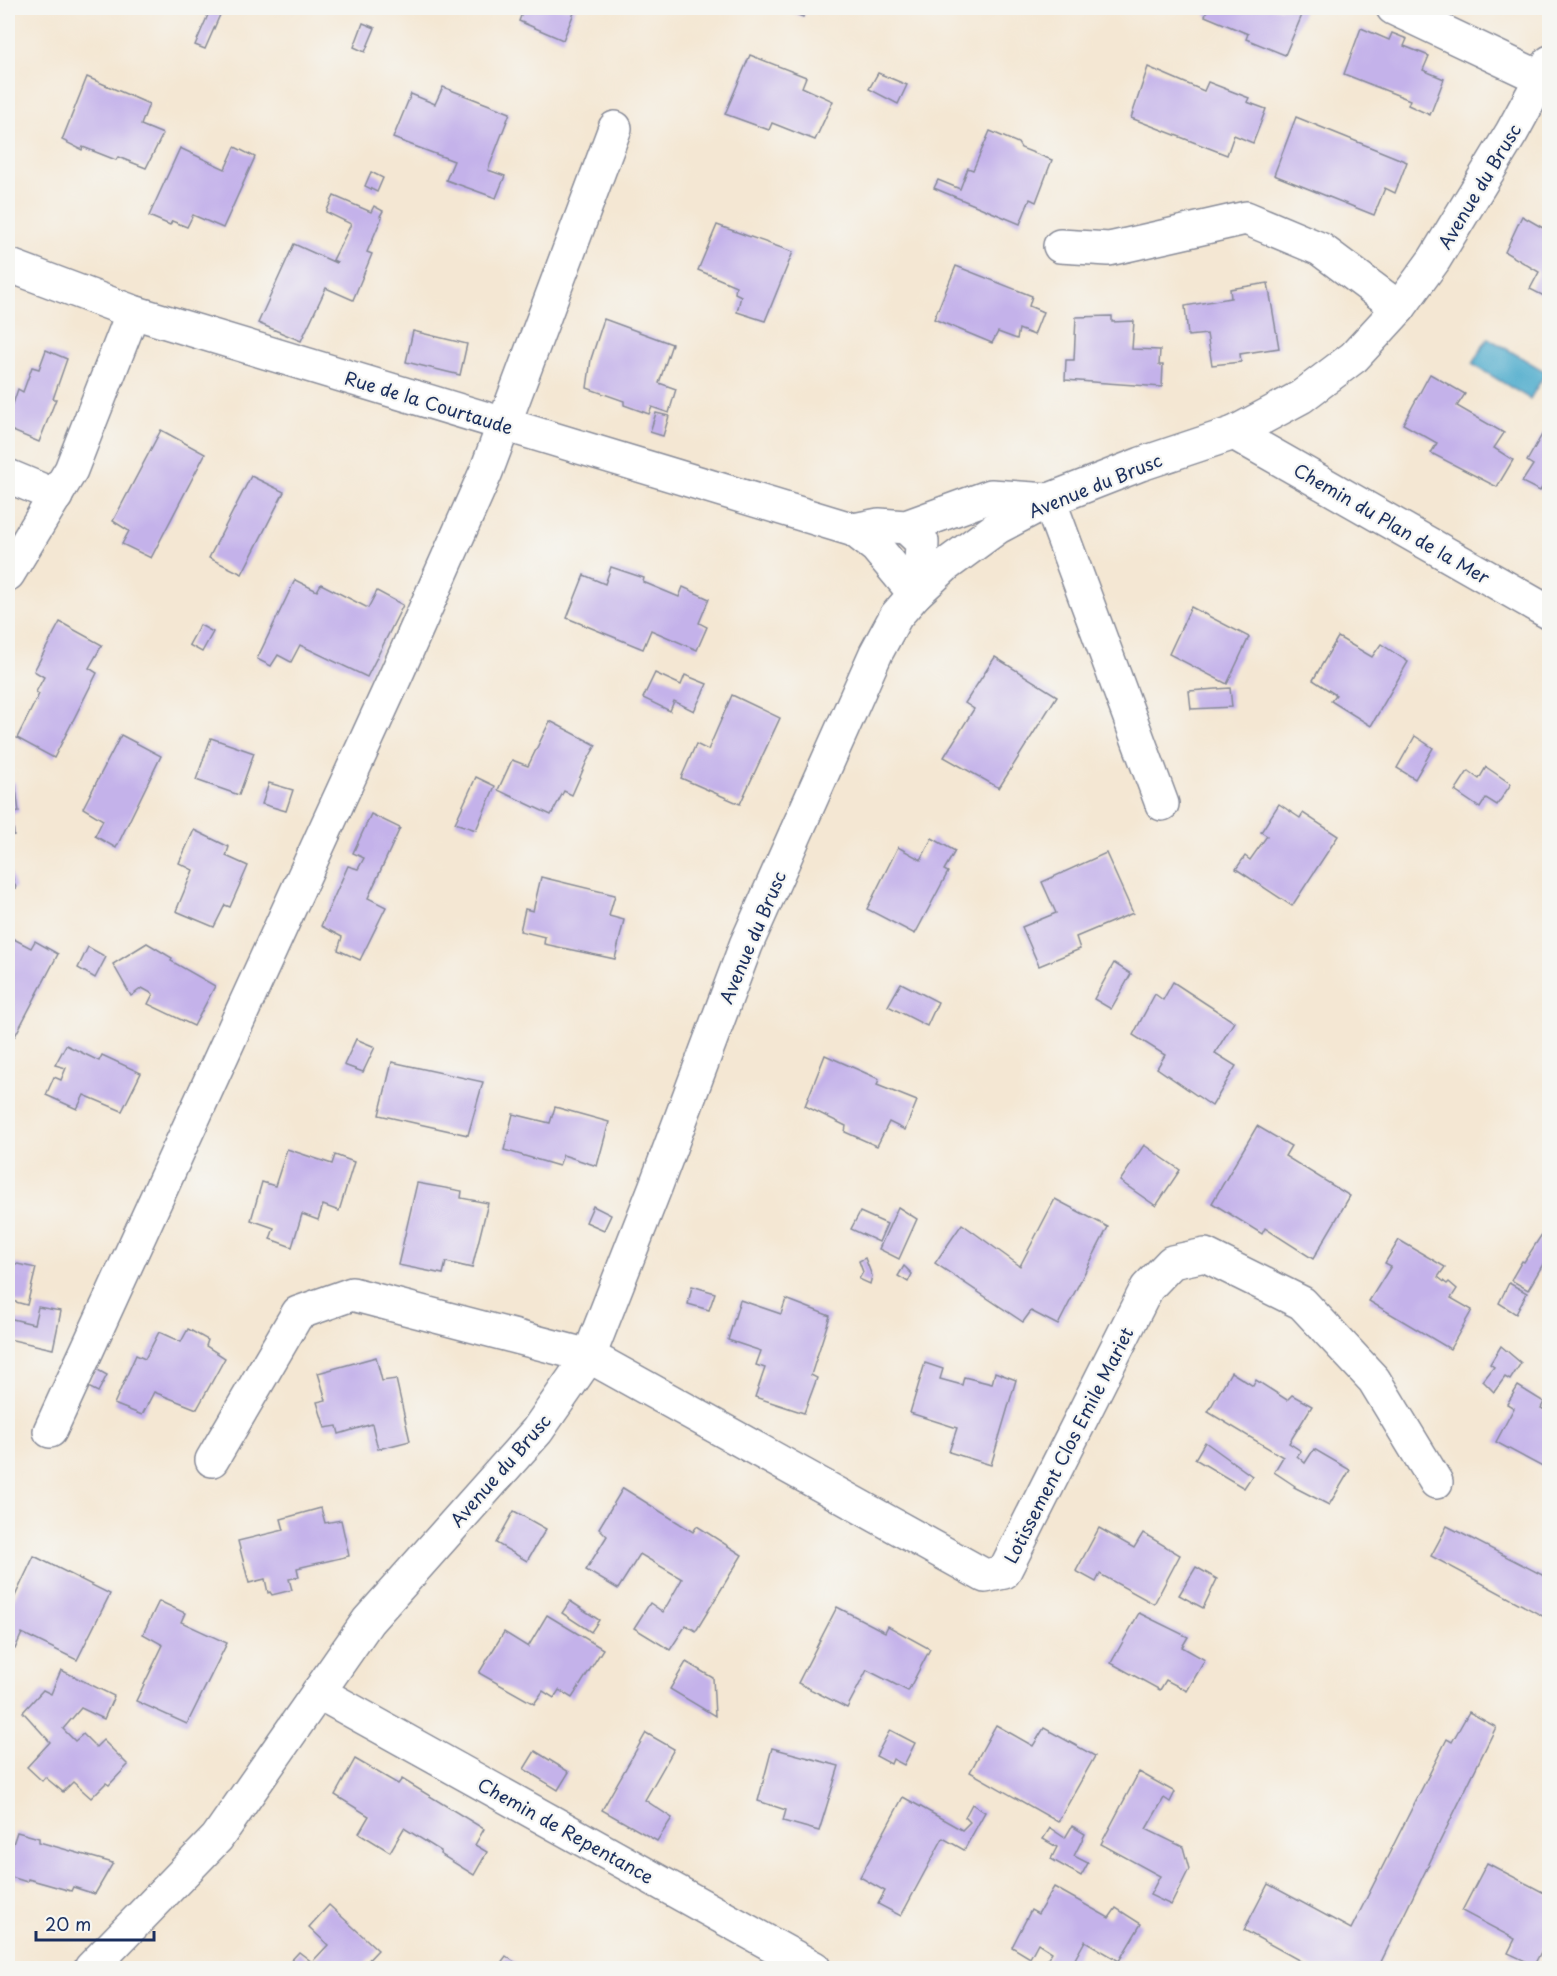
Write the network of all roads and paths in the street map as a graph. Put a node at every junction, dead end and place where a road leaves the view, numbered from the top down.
1 (1393, 8) edge
2 (1545, 70) edge
3 (615, 128) dead end
4 (1060, 246) dead end
5 (8, 265) edge
6 (1398, 308) junction
7 (133, 312) junction
8 (504, 425) junction
9 (1234, 433) junction
10 (8, 476) edge
11 (56, 496) junction
12 (1049, 500) junction
13 (906, 526) junction
14 (854, 530) junction
15 (8, 574) edge
16 (915, 594) junction
17 (1550, 613) edge
18 (1162, 804) dead end
19 (589, 1356) junction
20 (50, 1431) dead end
21 (212, 1460) dead end
22 (1436, 1482) dead end
23 (318, 1692) junction
24 (91, 1968) edge
25 (814, 1968) edge

1 - 2 street
2 - 6 street, Avenue du Brusc
3 - 8 street
4 - 6 street
5 - 7 street, Rue de la Courtaude
6 - 9 street, Avenue du Brusc
7 - 8 street, Rue de la Courtaude
7 - 11 street
8 - 14 street, Rue de la Courtaude
8 - 20 street
9 - 12 street, Avenue du Brusc
9 - 17 street, Chemin du Plan de la Mer
10 - 11 street
11 - 15 street
12 - 13 street, Rue de la Courtaude
12 - 16 street, Avenue du Brusc
12 - 18 street
13 - 14 street, Rue de la Courtaude
13 - 16 street
14 - 16 street, Rue de la Courtaude
16 - 19 street, Avenue du Brusc
19 - 21 street
19 - 22 street, Lotissement Clos Emile Mariet
19 - 23 street, Avenue du Brusc
23 - 24 street, Avenue du Brusc
23 - 25 street, Chemin de Repentance

